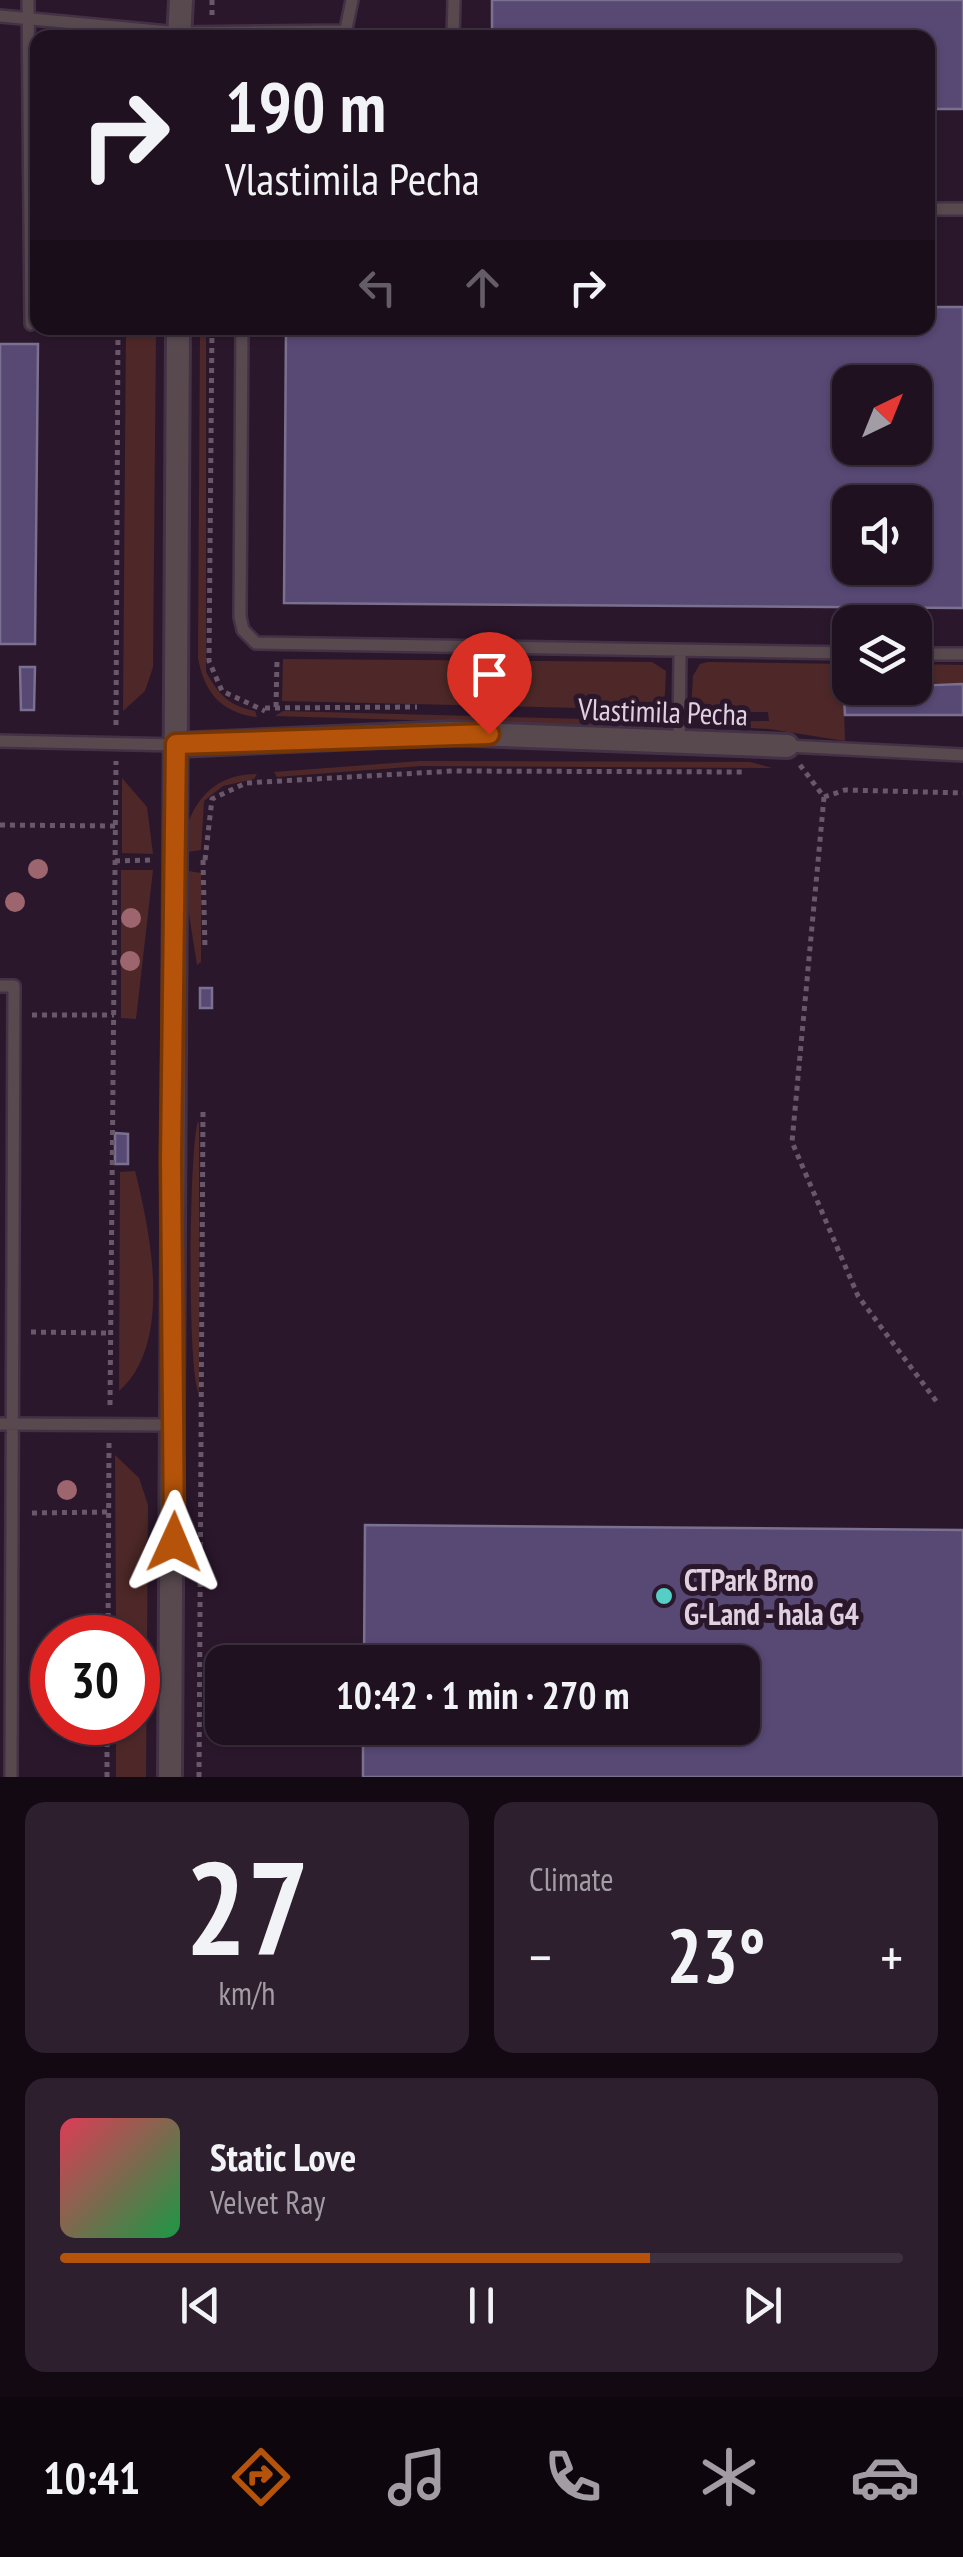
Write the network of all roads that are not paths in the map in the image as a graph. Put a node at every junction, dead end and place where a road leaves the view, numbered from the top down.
1 (28, 0) edge
2 (180, 0) edge
3 (352, 0) edge
4 (454, 0) edge
5 (0, 16) edge
6 (28, 17) junction
7 (137, 30) edge
8 (179, 30) edge
9 (347, 30) edge
10 (453, 30) edge
11 (935, 209) edge
12 (963, 209) edge
13 (30, 222) edge
14 (178, 335) edge
15 (242, 335) edge
16 (680, 651) junction
17 (832, 653) edge
18 (932, 654) edge
19 (963, 654) edge
20 (0, 741) edge
21 (679, 742) junction
22 (176, 744) junction
23 (787, 746) joint
24 (963, 755) edge
25 (0, 986) edge
26 (0, 1424) edge
27 (15, 1424) junction
28 (175, 1425) junction
29 (11, 1777) edge
30 (170, 1777) edge

1 - 6 lane
2 - 8 street
3 - 9 lane
4 - 10 lane
5 - 6 lane
6 - 7 lane
6 - 13 lane
11 - 12 lane
14 - 22 street
15 - 16 lane
16 - 17 lane
16 - 21 lane
18 - 19 lane
20 - 22 lane
21 - 22 street, Vlastimila Pecha
21 - 23 street, Vlastimila Pecha
22 - 28 street
23 - 24 lane
25 - 27 lane
26 - 27 lane
27 - 28 lane
27 - 29 lane
28 - 30 street

